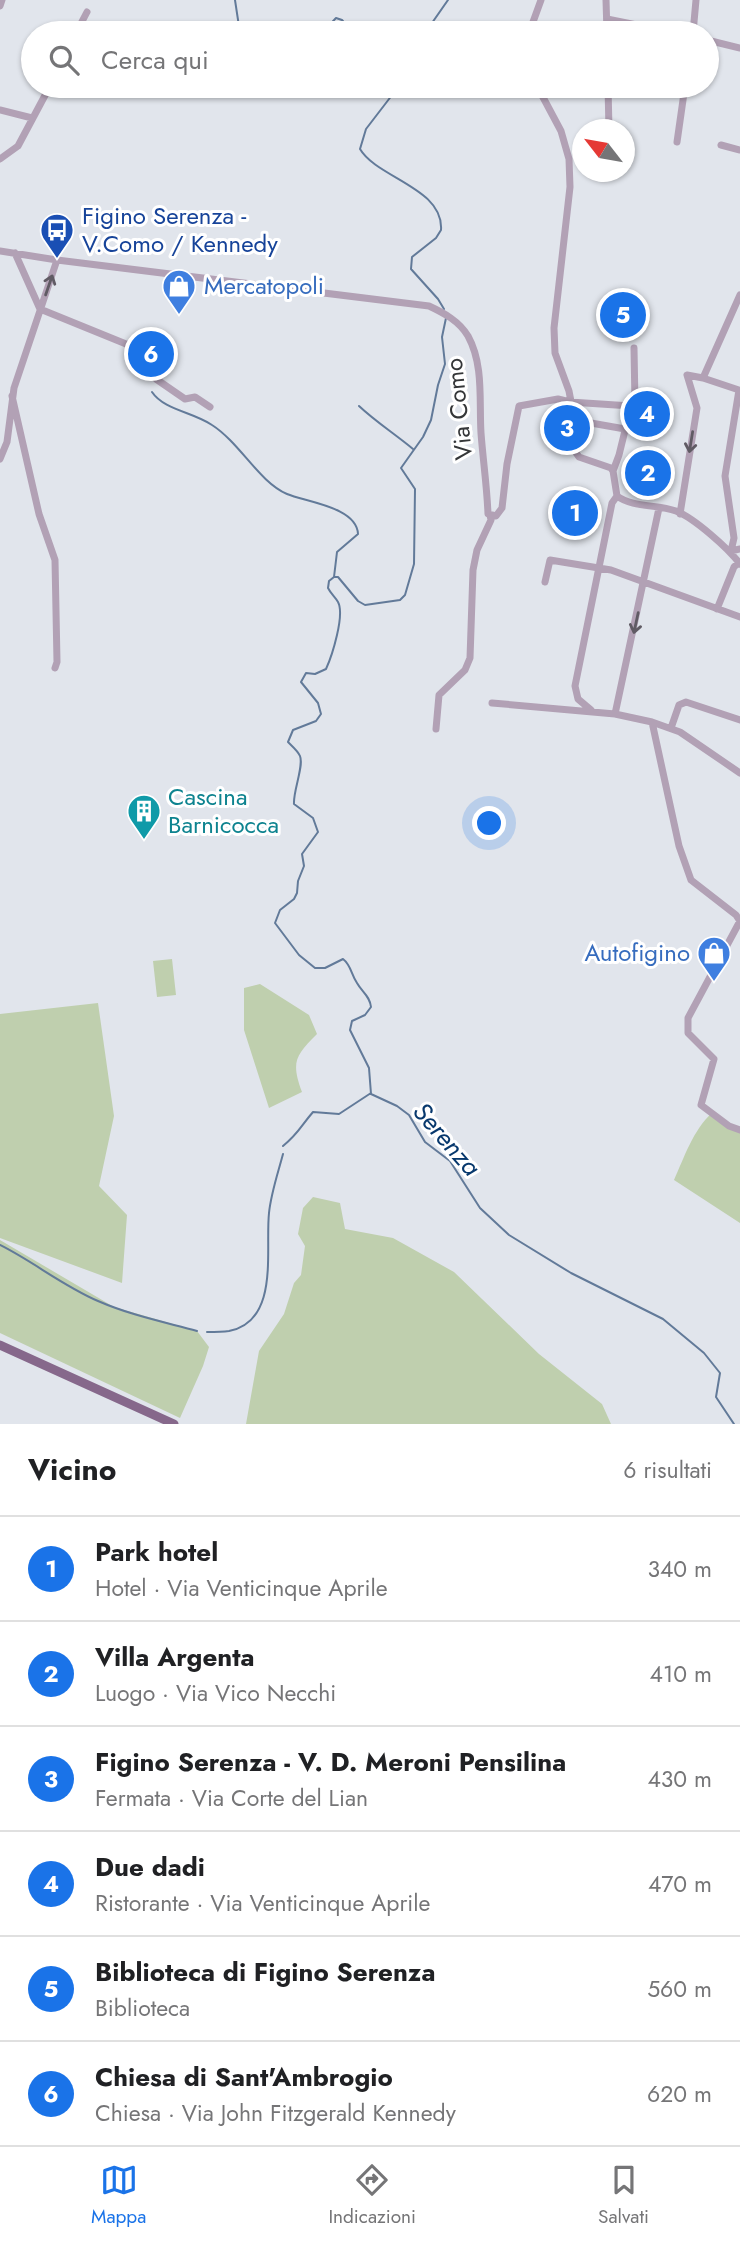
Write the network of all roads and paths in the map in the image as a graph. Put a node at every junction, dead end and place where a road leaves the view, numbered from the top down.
1 (2, 0) edge
2 (541, 0) edge
3 (606, 0) edge
4 (696, 0) edge
5 (0, 6) edge
6 (86, 12) dead end
7 (607, 19) joint
8 (82, 21) edge
9 (533, 21) edge
10 (617, 21) edge
11 (693, 21) edge
12 (719, 43) edge
13 (740, 48) edge
14 (43, 98) edge
15 (543, 98) edge
16 (608, 98) edge
17 (683, 98) edge
18 (0, 110) edge
19 (32, 118) junction
20 (609, 119) edge
21 (677, 142) dead end
22 (721, 145) dead end
23 (740, 150) edge
24 (0, 159) edge
25 (0, 251) edge
26 (15, 253) junction
27 (30, 256) junction
28 (57, 260) junction
29 (23, 270) junction
30 (740, 295) edge
31 (40, 309) junction
32 (634, 348) dead end
33 (703, 378) junction
34 (739, 390) edge
35 (12, 396) junction
36 (570, 402) junction
37 (631, 406) junction
38 (210, 407) dead end
39 (591, 423) dead end
40 (625, 429) junction
41 (732, 430) junction
42 (740, 437) edge
43 (0, 459) edge
44 (613, 471) junction
45 (617, 496) junction
46 (659, 508) junction
47 (680, 514) junction
48 (490, 515) junction
49 (740, 549) edge
50 (731, 551) junction
51 (739, 563) edge
52 (599, 568) junction
53 (545, 582) dead end
54 (645, 583) junction
55 (717, 609) junction
56 (740, 617) edge
57 (55, 668) dead end
58 (575, 686) junction
59 (492, 703) dead end
60 (571, 709) junction
61 (597, 713) junction
62 (615, 714) junction
63 (740, 720) edge
64 (652, 722) junction
65 (671, 728) junction
66 (436, 729) dead end
67 (740, 773) edge
68 (740, 1130) edge
69 (0, 1345) edge
70 (174, 1424) edge

1 - 5 street
2 - 9 street
3 - 7 street
4 - 11 street
6 - 8 street
7 - 10 street
12 - 13 street
14 - 19 street
15 - 36 street
16 - 20 street
17 - 21 street
18 - 19 street
19 - 24 street
22 - 23 street
25 - 26 street, Via Como
26 - 27 street, Via Como
26 - 29 street
27 - 28 street, Via Como
27 - 29 street
31 -> 28 street
28 - 48 street, Via Como
29 - 31 street
30 - 33 street
31 - 35 street
31 - 38 street
32 - 37 street
33 - 34 street
33 -> 47 street
34 - 41 street
35 - 43 street
35 - 57 street
36 - 37 street, Via Como
36 - 44 street
36 - 48 street, Via Como
37 - 40 street
39 - 40 street
40 - 44 street
41 - 42 street
41 - 50 street
44 - 45 street
45 - 46 street
45 - 52 street
46 - 47 street
46 - 54 street
47 - 50 street
48 - 66 street
49 - 50 street
50 - 51 street
51 - 55 street
52 - 53 street
52 - 54 street
52 - 58 street
54 - 55 street
54 -> 62 street
55 - 56 street
58 - 60 street
58 - 61 street
59 - 60 street
60 - 61 street
61 - 62 street
62 - 64 street
63 - 65 street
64 - 65 street
64 - 68 street
65 - 67 street
69 - 70 main road

